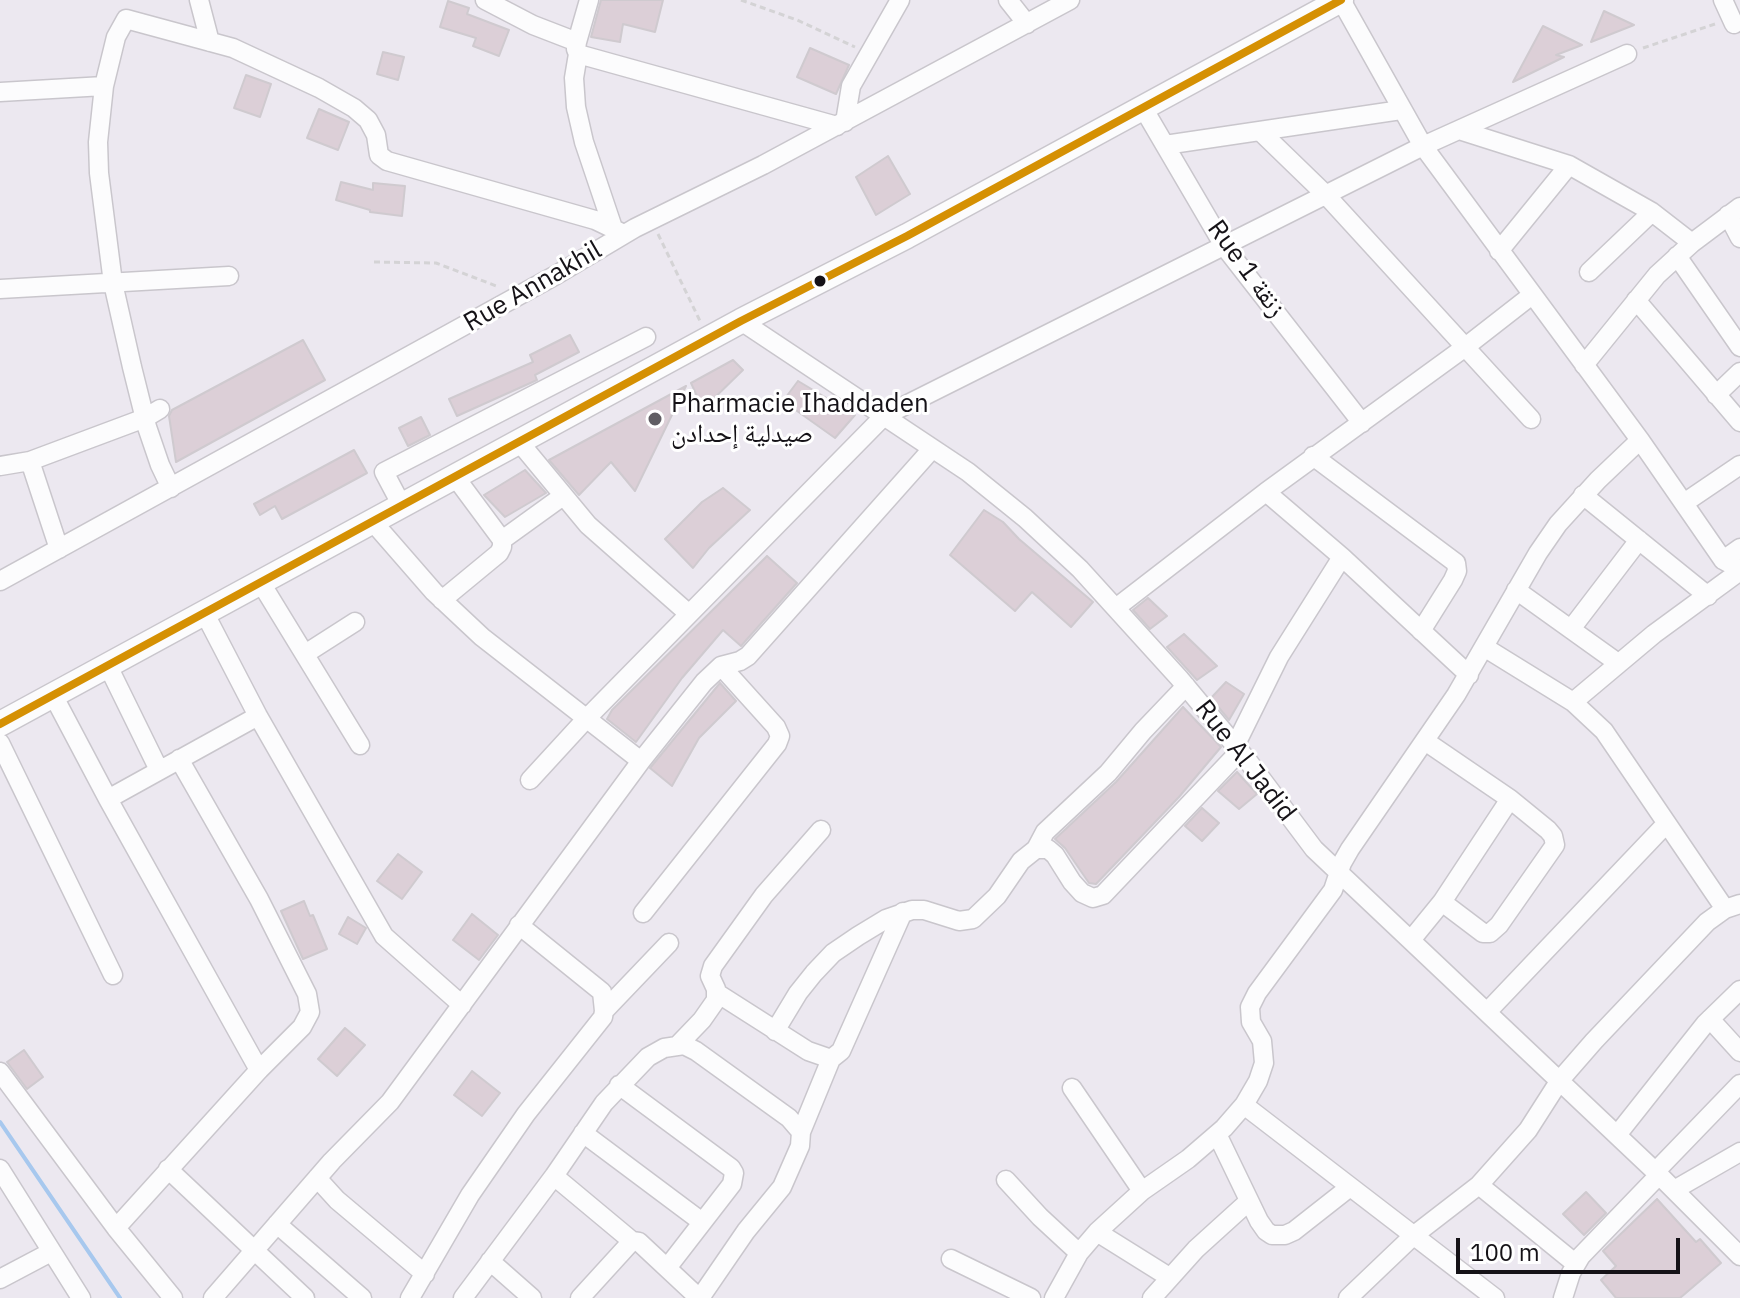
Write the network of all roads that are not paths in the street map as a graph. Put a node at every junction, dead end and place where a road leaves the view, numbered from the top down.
1 (199, 0) edge
2 (589, 0) edge
3 (900, 0) edge
4 (1070, 0) edge
5 (1341, 0) edge
6 (1723, 0) edge
7 (497, 3) edge
8 (1018, 9) edge
9 (132, 13) edge
10 (1734, 24) road end
11 (210, 42) junction
12 (578, 48) junction
13 (1627, 54) road end
14 (104, 86) junction
15 (0, 92) edge
16 (1142, 106) junction
17 (1401, 110) junction
18 (841, 124) junction
19 (1459, 130) junction
20 (1262, 133) junction
21 (1165, 145) junction
22 (1423, 146) junction
23 (1569, 165) junction
24 (1326, 195) junction
25 (1734, 211) edge
26 (1652, 212) junction
27 (618, 231) junction
28 (1740, 238) edge
29 (1692, 243) junction
30 (1224, 246) junction
31 (1499, 251) junction
32 (1677, 256) junction
33 (1589, 272) dead end
34 (229, 276) dead end
35 (113, 283) junction
36 (0, 289) edge
37 (1532, 295) junction
38 (1636, 300) junction
39 (741, 321) junction
40 (646, 337) dead end
41 (1740, 346) edge
42 (1464, 348) junction
43 (1584, 365) junction
44 (1740, 372) edge
45 (1716, 395) junction
46 (152, 413) junction
47 (884, 416) junction
48 (1531, 419) dead end
49 (1740, 422) edge
50 (1362, 423) junction
51 (1640, 440) junction
52 (520, 443) junction
53 (932, 449) junction
54 (1313, 456) junction
55 (30, 461) junction
56 (1740, 465) edge
57 (0, 466) edge
58 (456, 478) junction
59 (171, 488) junction
60 (1266, 492) junction
61 (1583, 495) junction
62 (563, 496) junction
63 (1684, 503) junction
64 (402, 506) junction
65 (373, 522) junction
66 (502, 540) junction
67 (1639, 540) junction
68 (1740, 548) edge
69 (59, 549) junction
70 (1342, 557) junction
71 (1734, 567) edge
72 (0, 581) edge
73 (261, 583) junction
74 (1516, 590) junction
75 (1708, 596) junction
76 (442, 600) junction
77 (1117, 607) junction
78 (205, 614) junction
79 (689, 614) junction
80 (355, 622) dead end
81 (1571, 629) junction
82 (1421, 631) junction
83 (1484, 647) junction
84 (305, 654) junction
85 (1618, 663) junction
86 (108, 666) junction
87 (721, 666) junction
88 (1469, 675) junction
89 (1186, 686) junction
90 (53, 695) junction
91 (1573, 702) junction
92 (258, 716) junction
93 (586, 719) junction
94 (0, 724) edge
95 (1425, 741) junction
96 (0, 743) edge
97 (360, 745) dead end
98 (1238, 748) junction
99 (179, 759) junction
100 (641, 761) junction
101 (159, 770) junction
102 (530, 780) dead end
103 (108, 799) junction
104 (1510, 799) junction
105 (1666, 824) junction
106 (821, 830) dead end
107 (1036, 849) junction
108 (1340, 871) junction
109 (1442, 902) junction
110 (1732, 907) edge
111 (903, 912) junction
112 (643, 913) dead end
113 (519, 925) junction
114 (1411, 940) junction
115 (669, 943) dead end
116 (113, 975) dead end
117 (1740, 990) edge
118 (717, 993) junction
119 (462, 1005) junction
120 (604, 1011) junction
121 (1488, 1011) junction
122 (1710, 1019) junction
123 (775, 1031) junction
124 (678, 1045) junction
125 (1740, 1052) edge
126 (831, 1059) junction
127 (259, 1070) junction
128 (0, 1072) edge
129 (1560, 1080) junction
130 (1740, 1084) edge
131 (619, 1085) junction
132 (1072, 1088) dead end
133 (1244, 1105) junction
134 (801, 1132) junction
135 (583, 1133) junction
136 (1217, 1134) junction
137 (1617, 1135) junction
138 (1740, 1152) edge
139 (0, 1169) edge
140 (168, 1169) junction
141 (1657, 1173) junction
142 (554, 1176) junction
143 (317, 1178) junction
144 (1006, 1180) dead end
145 (1479, 1185) junction
146 (1350, 1187) junction
147 (1674, 1190) junction
148 (1142, 1191) junction
149 (1249, 1201) junction
150 (702, 1222) junction
151 (277, 1224) junction
152 (116, 1228) junction
153 (1097, 1232) junction
154 (1413, 1236) junction
155 (632, 1241) junction
156 (255, 1248) junction
157 (51, 1252) junction
158 (1079, 1253) junction
159 (1740, 1256) edge
160 (951, 1259) dead end
161 (490, 1261) junction
162 (1576, 1264) junction
163 (667, 1268) junction
164 (425, 1274) junction
165 (1169, 1277) junction
166 (0, 1279) edge
167 (81, 1298) edge
168 (173, 1298) edge
169 (213, 1298) edge
170 (305, 1298) edge
171 (362, 1298) edge
172 (410, 1298) edge
173 (463, 1298) edge
174 (532, 1298) edge
175 (580, 1298) edge
176 (700, 1298) edge
177 (1031, 1298) edge
178 (1054, 1298) edge
179 (1152, 1298) edge
180 (1348, 1298) edge
181 (1495, 1298) edge
182 (1563, 1298) edge

1 - 11 street
2 - 12 street
3 - 18 street
4 - 8 street, Rue Annakhil
5 - 16 main road
5 - 17 street
6 - 10 street
7 - 12 street
8 - 18 street, Rue Annakhil
9 - 11 street
9 - 14 street
11 - 27 street
12 - 18 street
12 - 27 street
13 - 19 street
14 - 15 street
14 - 35 street
16 - 21 street, Rue 1 زنقة
16 - 39 main road
17 - 20 street
17 - 22 street
18 - 27 street, Rue Annakhil
19 - 22 street
19 - 23 street
20 - 21 street
20 - 24 street
21 - 30 street, Rue 1 زنقة
22 - 24 street
22 - 31 street
23 - 26 street
23 - 31 street
24 - 30 street
24 - 42 street
25 - 28 street
25 - 29 street
26 - 29 street
26 - 33 street
27 - 59 street, Rue Annakhil
29 - 32 street
30 - 47 street
30 - 50 street, Rue 1 زنقة
31 - 37 street
32 - 38 street
32 - 41 street
34 - 35 street
35 - 36 street
35 - 46 street
37 - 42 street
37 - 43 street
38 - 43 street
38 - 45 street
39 - 47 street, Rue Al Jadid
39 - 52 main road
40 - 64 street
42 - 48 street
42 - 50 street
43 - 51 street
44 - 45 street
45 - 49 street
46 - 55 street
46 - 59 street
47 - 53 street, Rue Al Jadid
47 - 79 street
50 - 54 street
51 - 61 street
51 - 63 street
52 - 58 main road
52 - 62 street
53 - 77 street, Rue Al Jadid
53 - 87 street
54 - 60 street
54 - 82 street
55 - 57 street
55 - 69 street
56 - 63 street
58 - 64 main road
58 - 66 street
59 - 69 street, Rue Annakhil
60 - 70 street
60 - 77 street
61 - 67 street
61 - 74 street
62 - 66 street
62 - 79 street
63 - 71 street
64 - 65 main road
65 - 73 main road
65 - 76 street
66 - 76 street
67 - 75 street
67 - 81 street
68 - 71 street
69 - 72 street, Rue Annakhil
70 - 82 street
70 - 98 street
71 - 75 street
73 - 78 main road
73 - 84 street
74 - 81 street
74 - 83 street
75 - 85 street
76 - 93 street
77 - 89 street, Rue Al Jadid
78 - 86 main road
78 - 92 street
79 - 93 street
80 - 84 street
81 - 85 street
82 - 88 street
83 - 88 street
83 - 91 street
84 - 97 street
85 - 91 street
86 - 90 main road
86 - 101 street
87 - 100 street
87 - 112 street
88 - 95 street
89 - 98 street, Rue Al Jadid
89 - 107 street
90 - 94 main road
90 - 103 street
91 - 105 street
92 - 99 street
92 - 119 street
93 - 100 street
93 - 102 street
95 - 104 street
95 - 108 street
96 - 116 street
98 - 107 street
98 - 108 street, Rue Al Jadid
99 - 101 street
99 - 127 street
100 - 113 street
101 - 103 street
103 - 127 street
104 - 109 street
104 - 109 street
105 - 110 street
105 - 121 street
106 - 118 street
107 - 111 street
108 - 114 street, Rue Al Jadid
108 - 133 street
109 - 114 street
110 - 129 street
111 - 123 street
111 - 126 street
113 - 119 street
113 - 120 street
114 - 121 street, Rue Al Jadid
115 - 120 street
117 - 122 street
118 - 123 street
118 - 124 street
119 - 143 street
120 - 164 street
121 - 129 street, Rue Al Jadid
122 - 125 street
122 - 137 street
123 - 126 street
124 - 131 street
124 - 134 street
126 - 134 street
127 - 140 street
128 - 152 street
129 - 137 street, Rue Al Jadid
129 - 145 street
130 - 141 street
131 - 135 street
131 - 150 street
132 - 148 street
133 - 136 street
133 - 146 street
134 - 176 street
135 - 142 street
135 - 150 street
136 - 148 street
136 - 149 street
137 - 141 street, Rue Al Jadid
138 - 147 street
139 - 157 street
140 - 152 street
140 - 156 street
141 - 147 street, Rue Al Jadid
141 - 162 street
142 - 155 street
142 - 161 street
143 - 151 street
143 - 164 street
144 - 158 street
145 - 154 street
145 - 162 street
146 - 149 street
146 - 154 street
147 - 159 street, Rue Al Jadid
148 - 153 street
149 - 165 street
150 - 163 street
151 - 156 street
151 - 171 street
152 - 168 street
153 - 158 street
153 - 165 street
154 - 180 street
154 - 181 street
155 - 163 street
155 - 175 street
156 - 169 street
156 - 170 street
157 - 166 street
157 - 167 street
158 - 178 street
160 - 177 street
161 - 173 street
161 - 174 street
162 - 182 street
163 - 176 street
164 - 172 street
165 - 179 street

